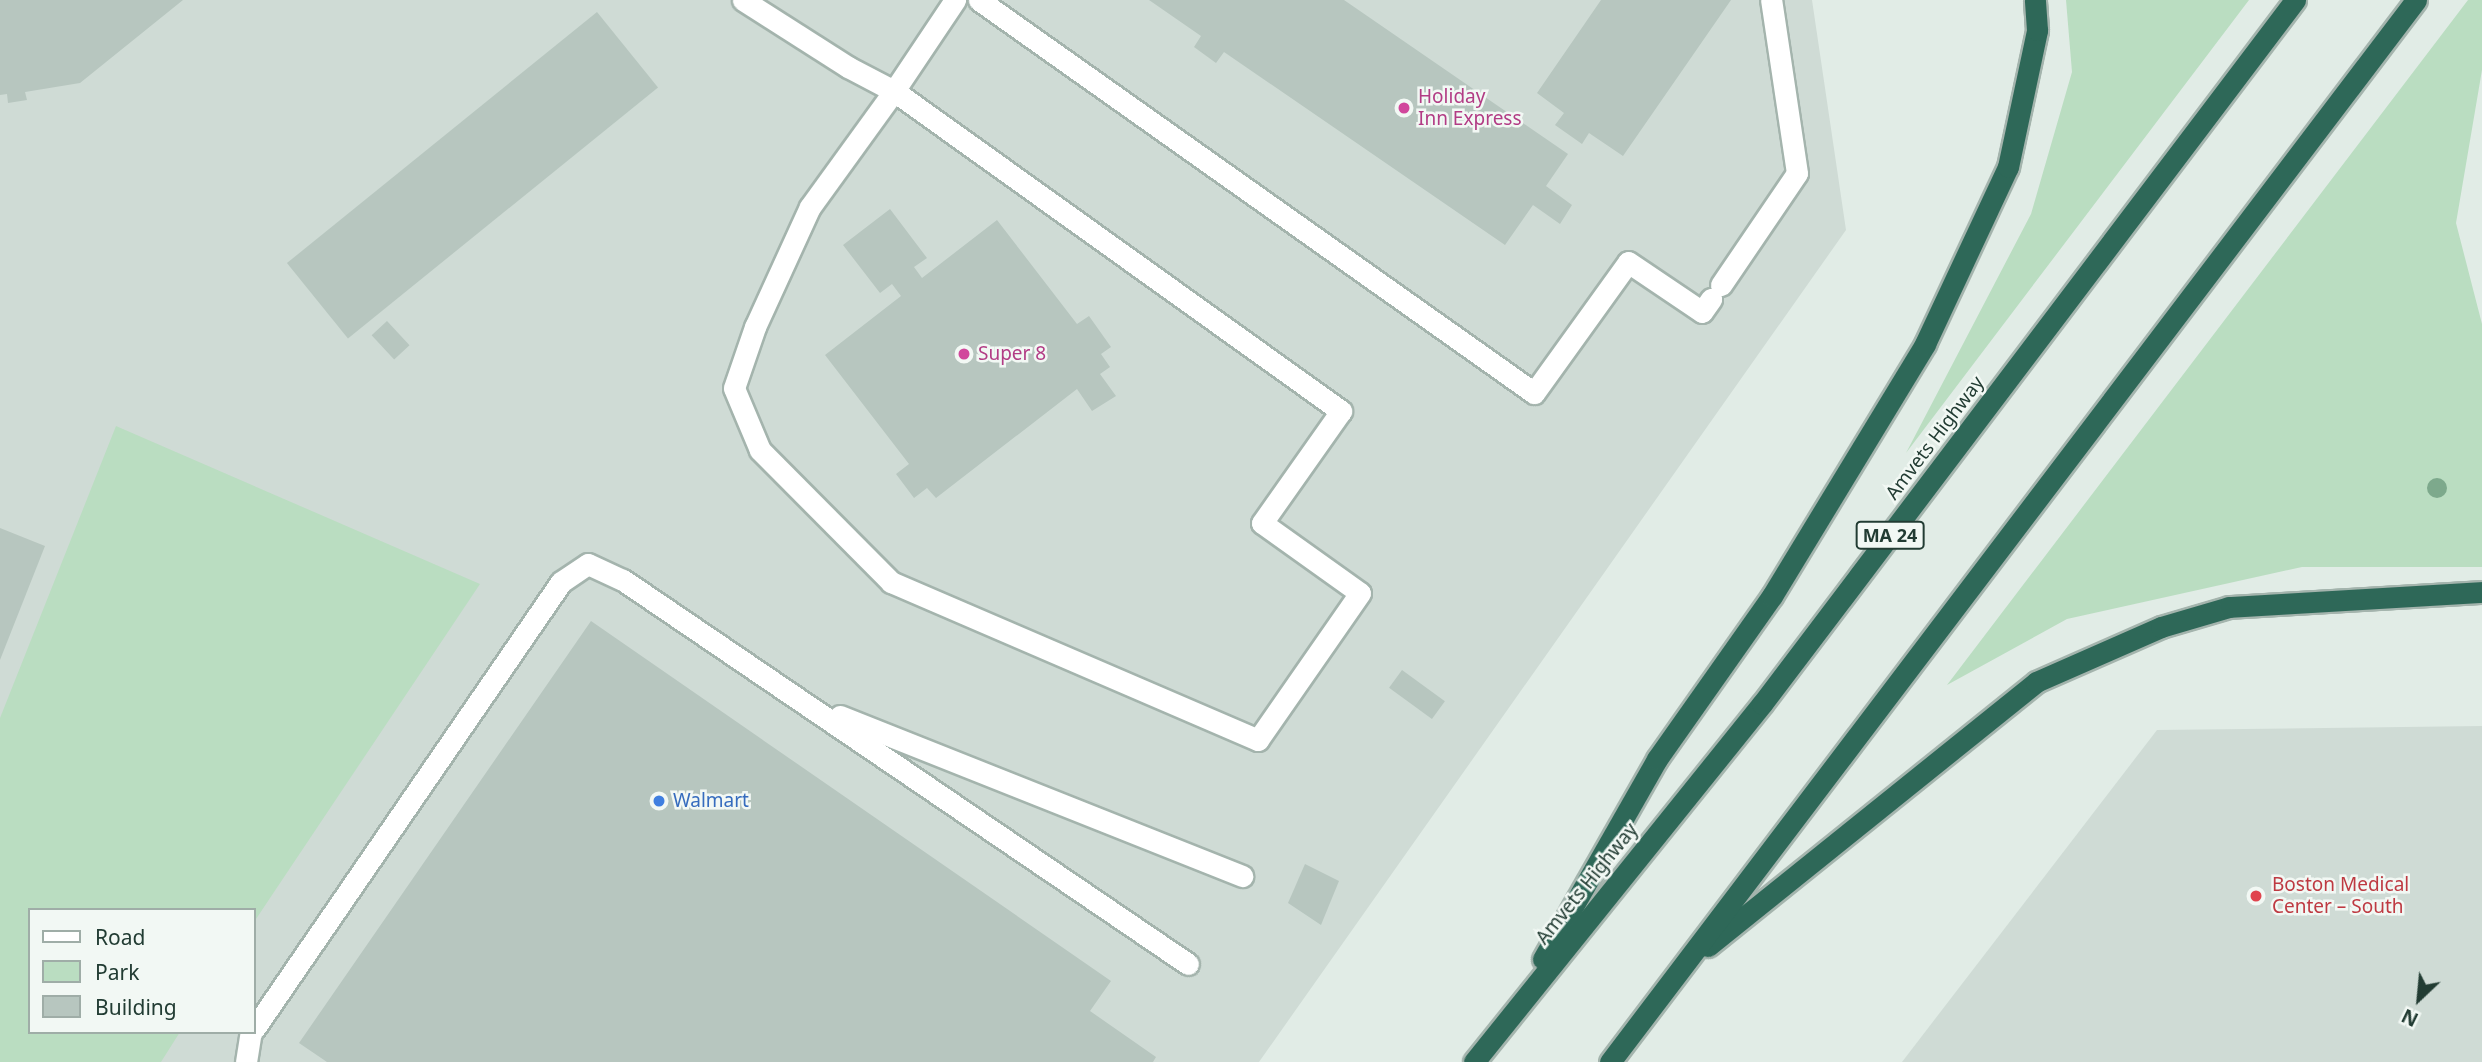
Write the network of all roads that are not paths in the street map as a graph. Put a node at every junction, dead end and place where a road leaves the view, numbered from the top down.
1 (743, 0) edge
2 (955, 0) edge
3 (979, 0) edge
4 (1771, 0) edge
5 (2035, 0) edge
6 (2295, 0) edge
7 (2416, 0) edge
8 (894, 91) junction
9 (2482, 592) edge
10 (802, 701) junction
11 (1242, 876) dead end
12 (1188, 964) dead end
13 (1685, 965) junction
14 (1511, 1014) junction
15 (256, 1027) edge
16 (252, 1034) edge
17 (246, 1062) edge
18 (1474, 1062) edge
19 (1609, 1062) edge

1 - 8 street
2 - 8 street
3 - 4 street
5 - 14 highway
6 - 14 highway, Amvets Highway / MA 24
7 - 13 highway
8 - 8 street
9 - 13 highway
10 - 11 street
10 - 12 street
10 - 15 street
13 - 19 highway
14 - 18 highway, Amvets Highway / MA 24
16 - 17 street

